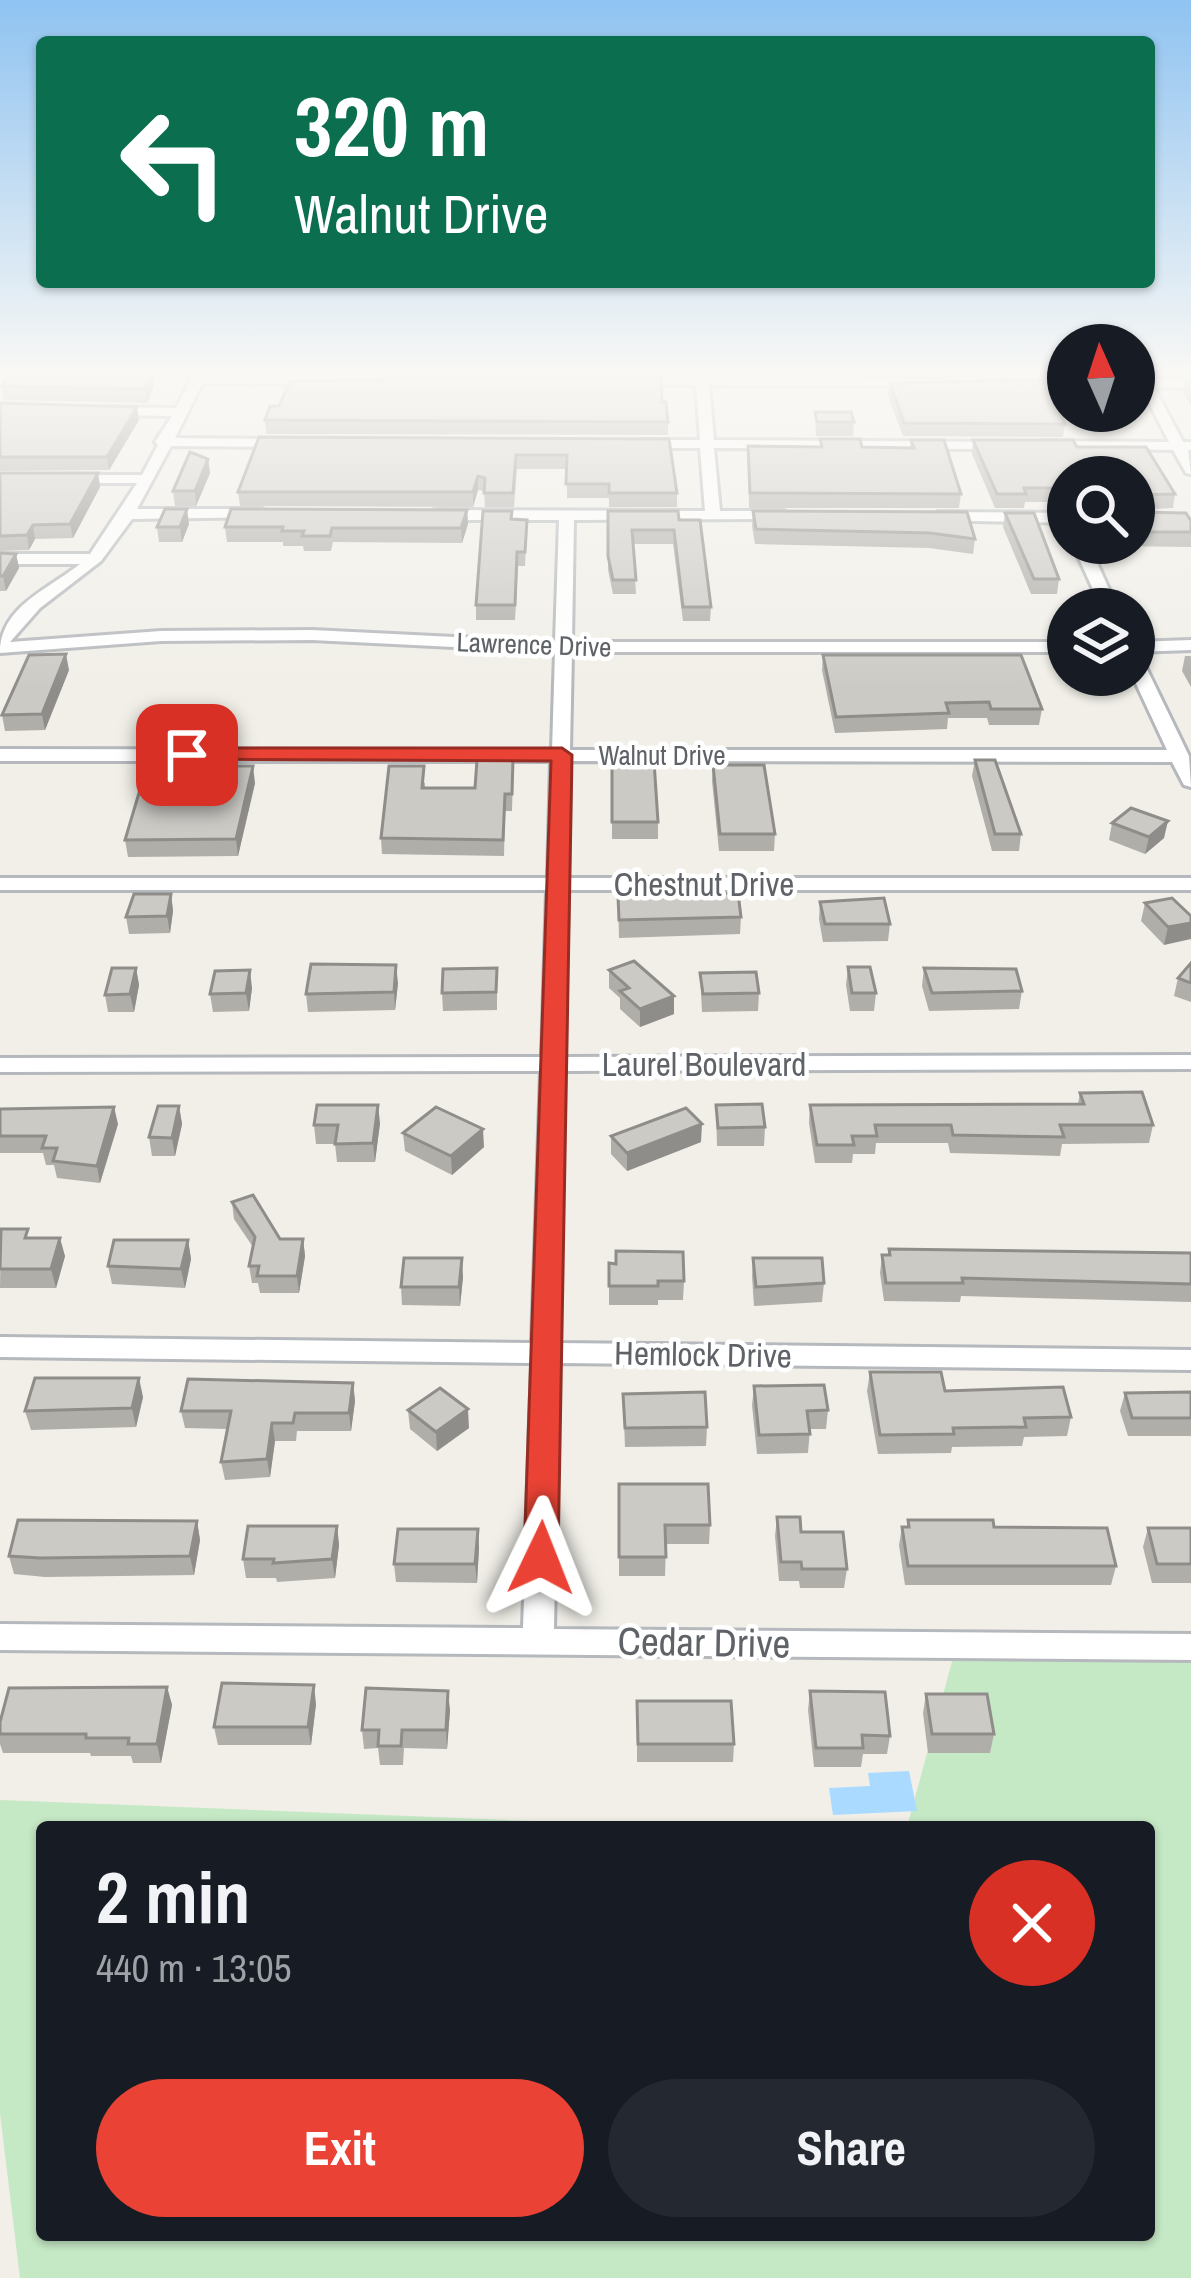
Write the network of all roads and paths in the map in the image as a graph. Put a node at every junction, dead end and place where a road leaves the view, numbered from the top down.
1 (711, 477) edge
2 (41, 478) edge
3 (145, 479) joint
4 (127, 514) junction
5 (289, 514) edge
6 (405, 515) edge
7 (567, 516) junction
8 (713, 516) junction
9 (808, 517) edge
10 (926, 518) edge
11 (1047, 518) edge
12 (0, 559) edge
13 (94, 559) junction
14 (1191, 645) edge
15 (0, 646) edge
16 (1155, 646) edge
17 (562, 647) junction
18 (1047, 647) edge
19 (1151, 696) edge
20 (0, 755) edge
21 (562, 755) junction
22 (1180, 756) junction
23 (1191, 781) edge
24 (0, 884) edge
25 (558, 884) junction
26 (1191, 884) edge
27 (1191, 1062) edge
28 (554, 1064) junction
29 (0, 1065) edge
30 (0, 1347) edge
31 (548, 1352) junction
32 (1191, 1360) edge
33 (0, 1637) edge
34 (538, 1641) junction
35 (1191, 1647) edge

1 - 8 street
2 - 3 street
3 - 4 street
4 - 5 street
4 - 13 street
6 - 7 street
7 - 8 street
7 - 17 street
8 - 9 street
10 - 11 street
12 - 13 street
13 - 15 street
14 - 16 street
15 - 17 street, Lawrence Drive
17 - 18 street, Lawrence Drive
17 - 21 street
19 - 22 street
20 - 21 street, Walnut Drive
21 - 22 street, Walnut Drive
21 - 25 street
22 - 23 street
24 - 25 street, Chestnut Drive
25 - 26 street, Chestnut Drive
25 - 28 street
27 - 28 street, Laurel Boulevard
28 - 29 street, Laurel Boulevard
28 - 31 street
30 - 31 street, Hemlock Drive
31 - 32 street, Hemlock Drive
31 - 34 street
33 - 34 street, Cedar Drive
34 - 35 street, Cedar Drive

